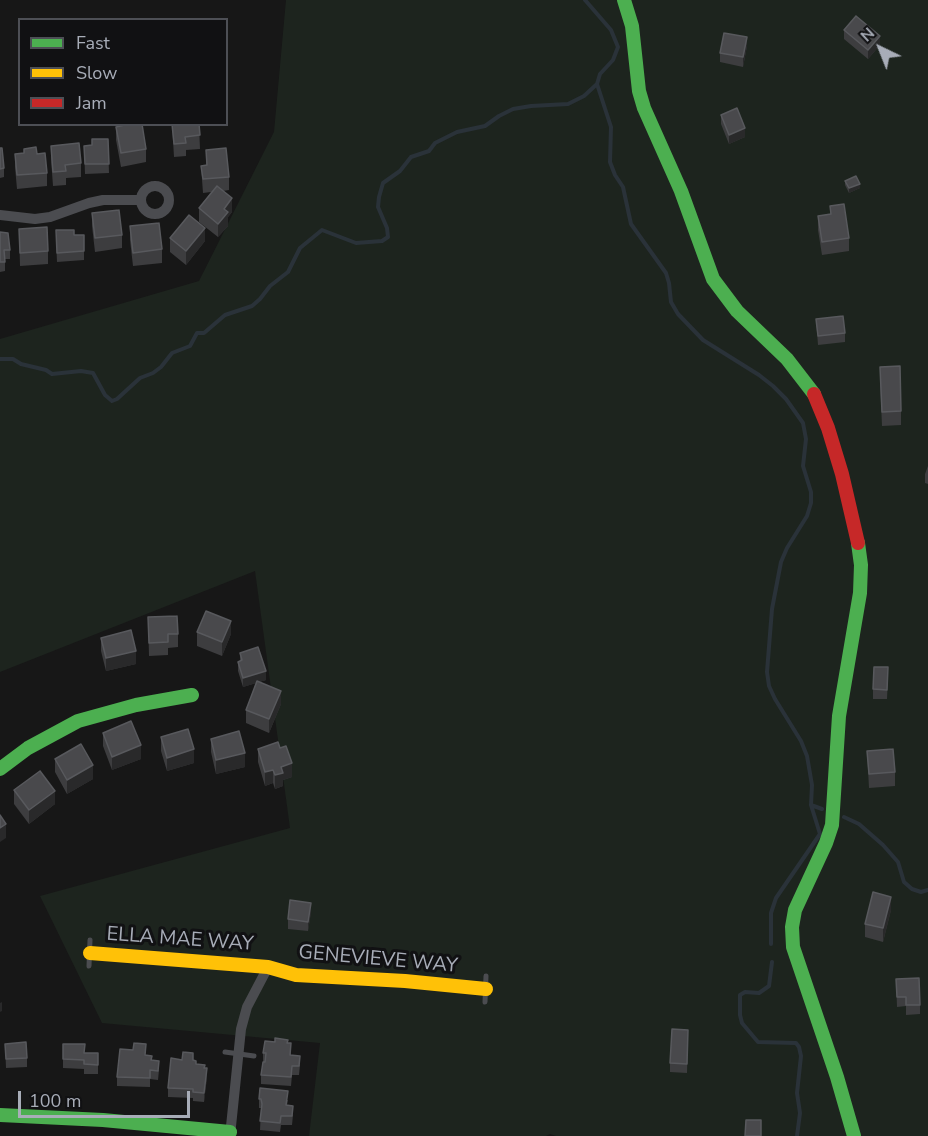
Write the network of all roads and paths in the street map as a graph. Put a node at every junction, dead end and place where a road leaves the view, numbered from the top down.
1 (624, 0) edge
2 (140, 200) dead end
3 (0, 215) edge
4 (192, 695) dead end
5 (0, 769) edge
6 (90, 953) dead end
7 (268, 967) junction
8 (486, 989) dead end
9 (225, 1052) dead end
10 (238, 1054) junction
11 (254, 1056) dead end
12 (0, 1115) edge
13 (230, 1134) edge
14 (854, 1136) edge

1 - 14 street
2 - 3 street
4 - 5 street
6 - 7 street, ELLA MAE WAY
7 - 8 street, GENEVIEVE WAY
7 - 10 street
9 - 10 lane
10 - 11 lane
10 - 13 street
12 - 13 street

